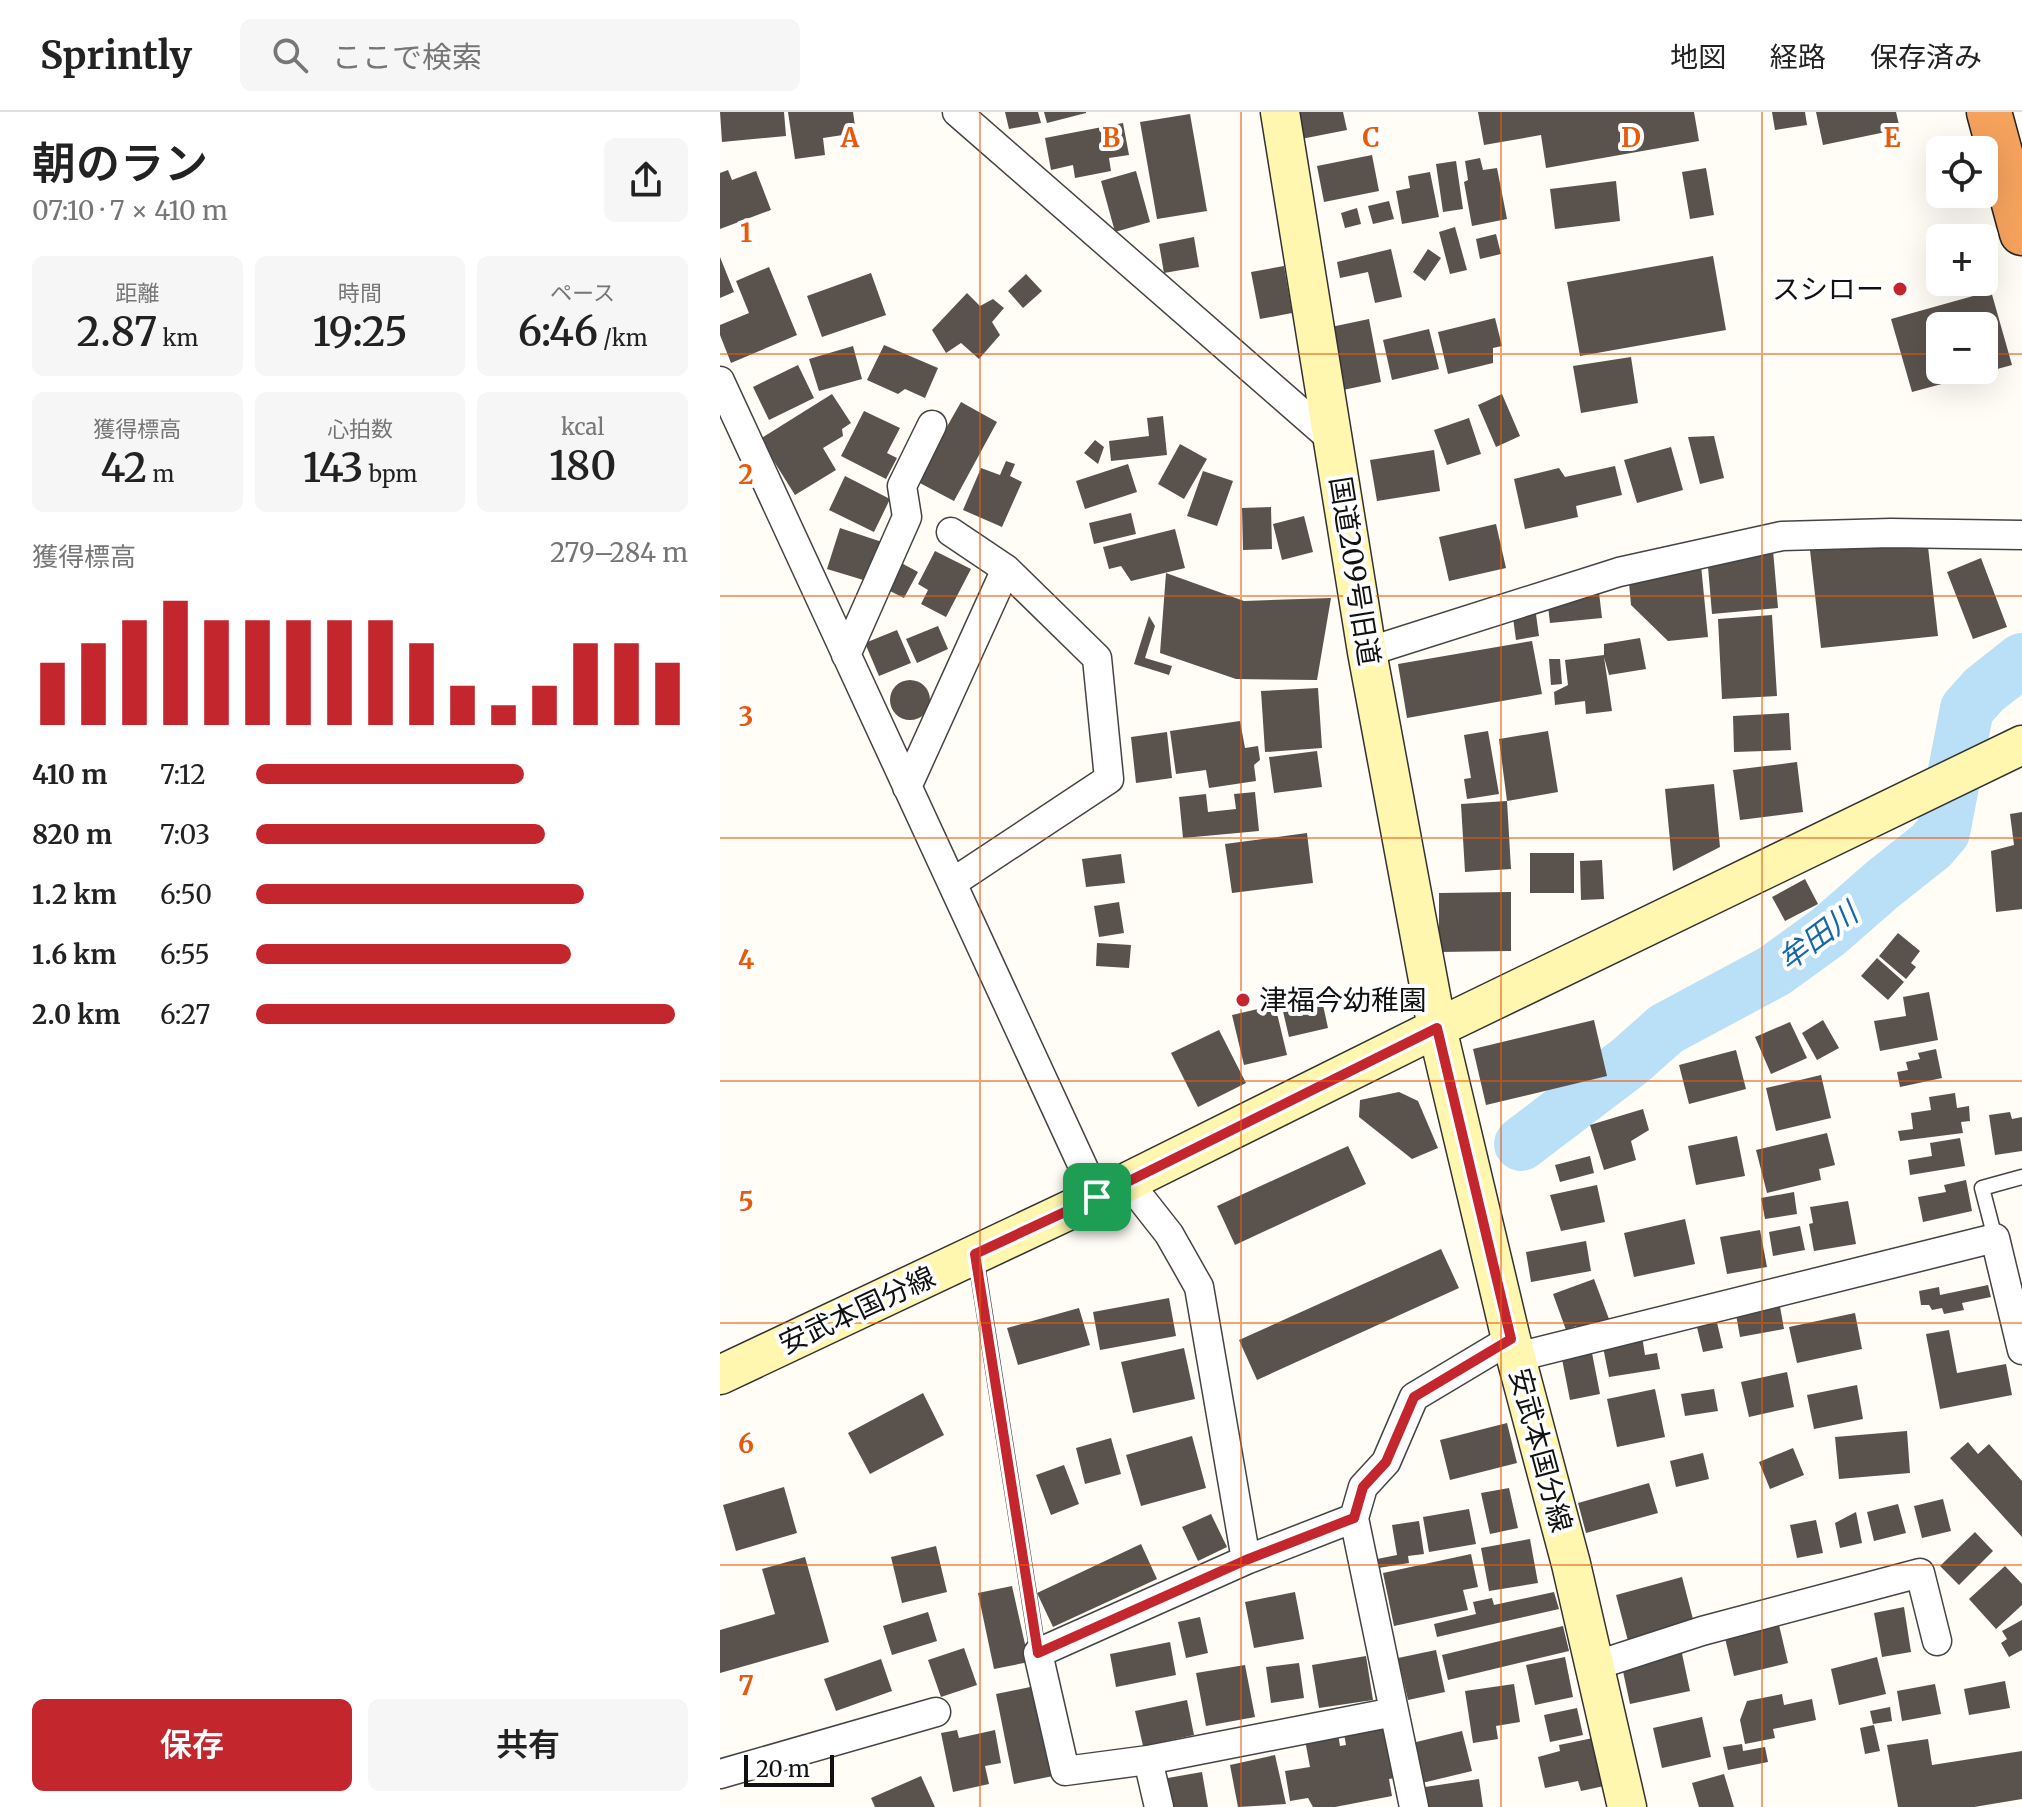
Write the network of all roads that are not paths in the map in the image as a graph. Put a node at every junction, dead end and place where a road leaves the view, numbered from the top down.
1 (957, 112) edge
2 (1280, 112) edge
3 (1989, 112) edge
4 (2022, 233) edge
5 (720, 381) edge
6 (932, 425) dead end
7 (1335, 442) junction
8 (951, 532) dead end
9 (2022, 535) edge
10 (1006, 569) junction
11 (1367, 652) junction
12 (846, 655) junction
13 (2022, 745) edge
14 (907, 787) junction
15 (952, 883) junction
16 (1437, 1028) junction
17 (2022, 1177) edge
18 (1112, 1189) junction
19 (1995, 1238) junction
20 (975, 1254) junction
21 (1514, 1348) junction
22 (2022, 1350) edge
23 (720, 1375) edge
24 (1354, 1518) junction
25 (1246, 1560) junction
26 (1937, 1641) dead end
27 (1038, 1653) junction
28 (1594, 1666) junction
29 (936, 1712) dead end
30 (1394, 1712) junction
31 (1148, 1760) junction
32 (720, 1774) edge
33 (1159, 1807) edge
34 (1414, 1807) edge
35 (1627, 1807) edge

1 - 7 street
2 - 7 street, 国道209号旧道
3 - 4 highway
5 - 12 street
6 - 12 street
7 - 11 street, 国道209号旧道
8 - 10 street
9 - 11 street
10 - 14 street
10 - 15 street
11 - 16 street, 国道209号旧道
12 - 14 street
13 - 16 street
14 - 15 street
15 - 18 street
16 - 18 street, 安武本国分線
16 - 21 street, 安武本国分線
17 - 19 lane
18 - 20 street, 安武本国分線
18 - 25 street
19 - 21 street
19 - 22 street
20 - 23 street, 安武本国分線
20 - 27 lane
21 - 24 street
21 - 28 street, 安武本国分線
24 - 25 street
24 - 30 street
25 - 27 street
26 - 28 street
27 - 31 street
28 - 35 street, 安武本国分線
29 - 32 street
30 - 31 street
30 - 34 street
31 - 33 street

